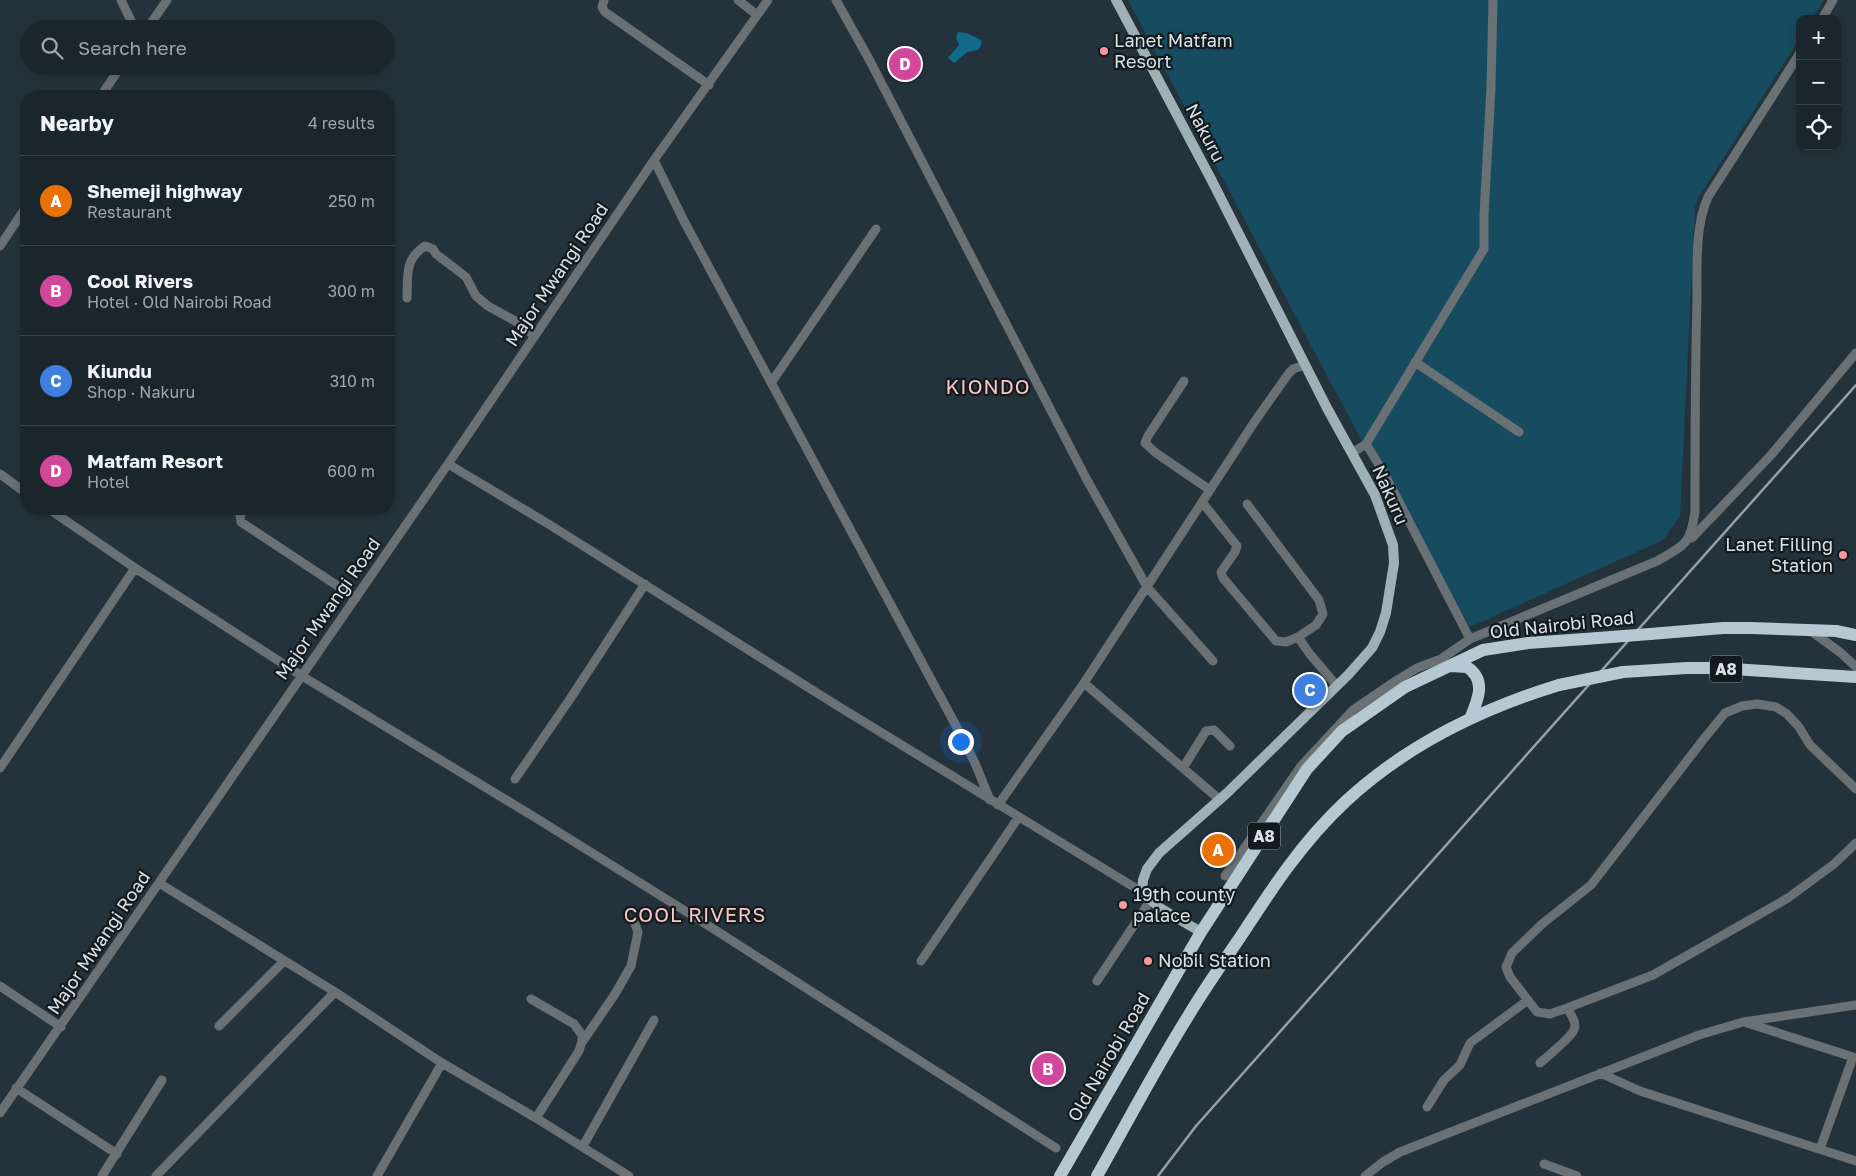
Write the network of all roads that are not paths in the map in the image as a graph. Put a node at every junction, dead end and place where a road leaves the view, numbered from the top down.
1 (120, 0) edge
2 (167, 0) edge
3 (604, 0) edge
4 (738, 0) edge
5 (768, 0) edge
6 (836, 0) edge
7 (1116, 0) edge
8 (1493, 0) edge
9 (1833, 0) edge
10 (757, 15) junction
11 (1824, 15) edge
12 (131, 20) edge
13 (153, 20) edge
14 (1796, 59) edge
15 (115, 75) edge
16 (709, 85) junction
17 (105, 90) edge
18 (654, 160) junction
19 (20, 216) edge
20 (876, 229) dead end
21 (0, 246) edge
22 (407, 298) dead end
23 (535, 336) junction
24 (1856, 353) edge
25 (1415, 362) junction
26 (1305, 365) junction
27 (1184, 381) dead end
28 (771, 383) junction
29 (1520, 432) dead end
30 (1366, 444) junction
31 (1352, 453) junction
32 (448, 464) junction
33 (0, 474) edge
34 (20, 489) edge
35 (1210, 490) junction
36 (1202, 502) junction
37 (1247, 504) dead end
38 (58, 515) edge
39 (241, 515) edge
40 (1686, 543) junction
41 (135, 568) junction
42 (645, 584) junction
43 (1147, 587) junction
44 (356, 598) junction
45 (1856, 630) edge
46 (1811, 631) junction
47 (1836, 631) junction
48 (1856, 634) edge
49 (1298, 637) junction
50 (1470, 639) junction
51 (1214, 661) dead end
52 (1451, 666) junction
53 (1856, 667) edge
54 (302, 676) junction
55 (1856, 677) edge
56 (1084, 683) junction
57 (1337, 686) junction
58 (1470, 719) junction
59 (1230, 746) dead end
60 (0, 768) edge
61 (1183, 768) junction
62 (515, 779) dead end
63 (1856, 789) edge
64 (1219, 799) junction
65 (994, 803) junction
66 (1018, 818) junction
67 (1856, 843) edge
68 (1225, 876) dead end
69 (159, 883) junction
70 (1142, 892) junction
71 (1150, 900) junction
72 (635, 924) dead end
73 (1201, 932) junction
74 (284, 961) junction
75 (921, 961) dead end
76 (1097, 981) dead end
77 (0, 986) edge
78 (335, 992) junction
79 (531, 999) dead end
80 (1528, 1000) junction
81 (1856, 1005) edge
82 (1567, 1008) junction
83 (654, 1020) dead end
84 (1743, 1022) junction
85 (219, 1026) dead end
86 (61, 1027) junction
87 (582, 1041) junction
88 (1855, 1058) edge
89 (442, 1063) junction
90 (1540, 1063) dead end
91 (1600, 1073) junction
92 (162, 1080) dead end
93 (16, 1088) junction
94 (1427, 1107) dead end
95 (0, 1113) edge
96 (536, 1118) junction
97 (583, 1146) junction
98 (1056, 1148) dead end
99 (1820, 1149) junction
100 (116, 1154) junction
101 (1856, 1161) edge
102 (1544, 1164) dead end
103 (1369, 1175) edge
104 (102, 1176) edge
105 (156, 1176) edge
106 (377, 1176) edge
107 (629, 1176) edge
108 (1060, 1176) edge
109 (1097, 1176) edge
110 (1577, 1176) edge

1 - 12 street
2 - 13 street
3 - 16 street
4 - 10 street
5 - 10 street, Major Mwangi Road
6 - 43 street
7 - 26 main road, Nakuru
8 - 25 street
9 - 11 street
10 - 16 street, Major Mwangi Road
14 - 40 street
15 - 17 street
16 - 18 street, Major Mwangi Road
18 - 23 street, Major Mwangi Road
18 - 28 street
19 - 21 street
20 - 28 street
22 - 23 street
23 - 32 street, Major Mwangi Road
24 - 40 street
25 - 29 street
25 - 30 street
26 - 31 main road, Nakuru
26 - 35 street
27 - 35 street
28 - 65 street
30 - 31 street
30 - 50 street
31 - 57 main road, Nakuru
32 - 42 street
32 - 44 street, Major Mwangi Road
33 - 34 street
35 - 36 street
36 - 43 street
36 - 49 street
37 - 49 street
38 - 41 street
39 - 44 street
40 - 50 street
41 - 54 street
41 - 60 street
42 - 62 street
42 - 65 street
43 - 51 street
43 - 56 street
44 - 54 street, Major Mwangi Road
45 - 47 street
46 - 47 highway, Old Nairobi Road / A8
46 - 52 highway, Old Nairobi Road / A8, bridge
46 - 53 street
47 - 48 highway, Old Nairobi Road / A8
49 - 57 street
50 - 68 street
52 - 58 highway
52 - 73 highway, Old Nairobi Road / A8
54 - 69 street, Major Mwangi Road
54 - 98 street
55 - 58 highway, A8, bridge
56 - 61 street
56 - 65 street
57 - 64 main road, Nakuru
58 - 109 highway, A8
59 - 61 street
61 - 64 street
63 - 80 street
64 - 70 main road, Nakuru
65 - 66 street
66 - 70 street
66 - 75 street
67 - 82 street
69 - 74 street
69 - 86 street, Major Mwangi Road
70 - 71 main road
71 - 73 main road
71 - 76 street
72 - 87 street
73 - 108 highway, Old Nairobi Road / A8
74 - 78 street
74 - 85 street
77 - 86 street
78 - 89 street
78 - 105 street
79 - 87 street
80 - 82 street
80 - 94 street
81 - 84 street
82 - 90 street
83 - 97 street
84 - 88 street
84 - 91 street
86 - 93 street, Major Mwangi Road
87 - 96 street
88 - 99 street
89 - 96 street
89 - 106 street
91 - 99 street
91 - 103 street
92 - 100 street
93 - 95 street, Major Mwangi Road
93 - 100 street
96 - 97 street
97 - 107 street
99 - 101 street
100 - 104 street
102 - 110 street

